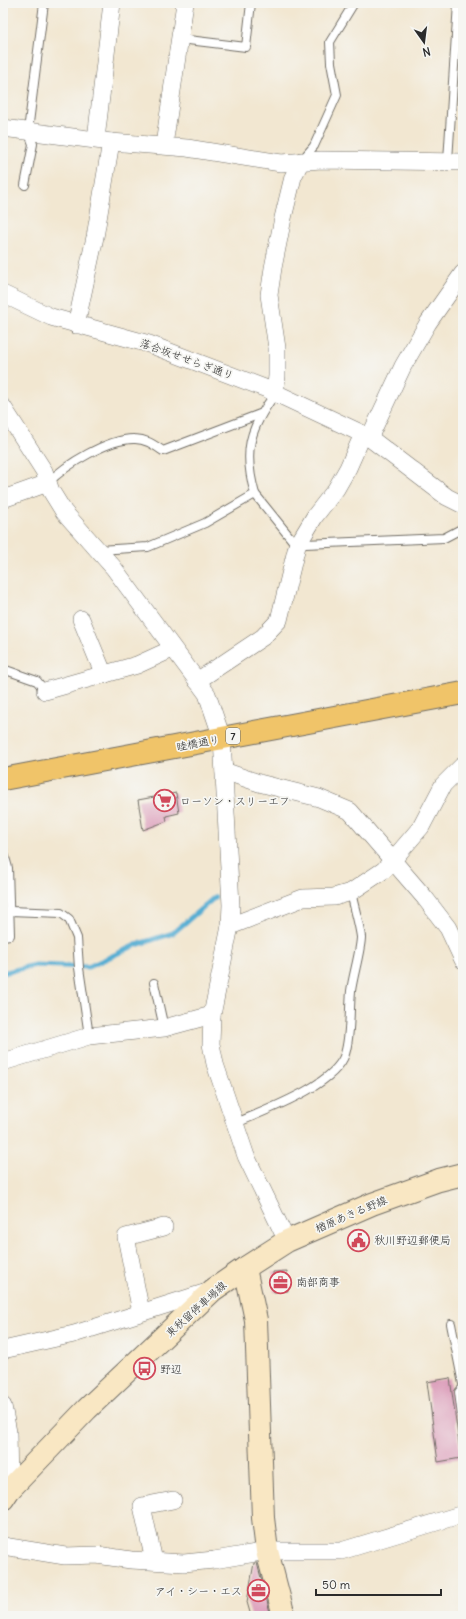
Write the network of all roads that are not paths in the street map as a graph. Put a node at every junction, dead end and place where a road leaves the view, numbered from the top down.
1 (44, 3) edge
2 (112, 3) edge
3 (185, 3) edge
4 (251, 3) edge
5 (354, 3) edge
6 (458, 3) edge
7 (180, 39) junction
8 (3, 128) edge
9 (28, 131) junction
10 (104, 141) junction
11 (164, 146) junction
12 (301, 161) junction
13 (456, 162) edge
14 (25, 185) dead end
15 (461, 279) edge
16 (3, 294) edge
17 (76, 325) junction
18 (275, 394) junction
19 (3, 407) edge
20 (260, 414) junction
21 (367, 436) junction
22 (48, 483) junction
23 (255, 494) junction
24 (3, 499) edge
25 (463, 506) edge
26 (463, 528) edge
27 (297, 546) junction
28 (98, 550) junction
29 (81, 619) dead end
30 (172, 649) junction
31 (3, 669) edge
32 (104, 675) junction
33 (197, 681) junction
34 (45, 691) joint
35 (463, 693) edge
36 (222, 738) junction
37 (463, 765) edge
38 (224, 771) junction
39 (3, 779) edge
40 (3, 850) edge
41 (392, 861) junction
42 (351, 892) junction
43 (9, 908) junction
44 (230, 926) junction
45 (3, 936) edge
46 (463, 960) edge
47 (154, 983) dead end
48 (212, 1015) junction
49 (164, 1028) junction
50 (89, 1036) junction
51 (3, 1062) edge
52 (234, 1124) junction
53 (463, 1174) edge
54 (164, 1226) dead end
55 (287, 1241) junction
56 (245, 1268) junction
57 (213, 1290) junction
58 (141, 1312) junction
59 (451, 1324) dead end
60 (3, 1350) edge
61 (463, 1384) edge
62 (463, 1388) edge
63 (3, 1406) edge
64 (463, 1424) edge
65 (6, 1494) edge
66 (173, 1500) dead end
67 (463, 1514) edge
68 (3, 1546) edge
69 (267, 1551) junction
70 (154, 1561) junction
71 (284, 1616) edge

1 - 9 lane
2 - 10 street
3 - 7 street
4 - 7 lane
5 - 12 lane
6 - 13 lane
7 - 11 street
8 - 9 street
9 - 10 street
9 - 14 lane
10 - 11 street
10 - 17 street
11 - 12 street
12 - 13 street
12 - 18 street
15 - 21 street
16 - 17 street, 落合坂せせらぎ通り
17 - 18 street, 落合坂せせらぎ通り
18 - 20 lane
18 - 21 street, 落合坂せせらぎ通り
19 - 22 street
20 - 22 lane
20 - 23 lane
21 - 25 street, 落合坂せせらぎ通り
21 - 27 street
22 - 24 street
22 - 28 street
23 - 27 lane
23 - 28 lane
26 - 27 lane
27 - 33 street
28 - 30 street
29 - 32 street
30 - 32 street
30 - 33 street
31 - 34 lane
32 - 34 street
33 - 36 street
35 - 36 main road, 睦橋通り / 7
36 - 38 street
36 - 39 main road, 睦橋通り / 7
37 - 41 street
38 - 41 street
38 - 44 street
40 - 43 lane
41 - 42 street
41 - 46 street
42 - 44 street
42 - 52 lane
43 - 45 lane
43 - 50 lane
44 - 48 street
47 - 49 lane
48 - 49 street
48 - 52 street
49 - 50 street
50 - 51 street
52 - 55 street
53 - 55 main road, 楢原あきる野線
54 - 58 street
55 - 56 main road, 楢原あきる野線
56 - 57 main road, 東秋留停車場線
56 - 69 main road
57 - 58 street
57 - 65 main road, 東秋留停車場線
58 - 60 street
59 - 61 lane
62 - 64 lane
63 - 65 street
66 - 70 street
67 - 69 street
68 - 70 street
69 - 70 street
69 - 71 main road

